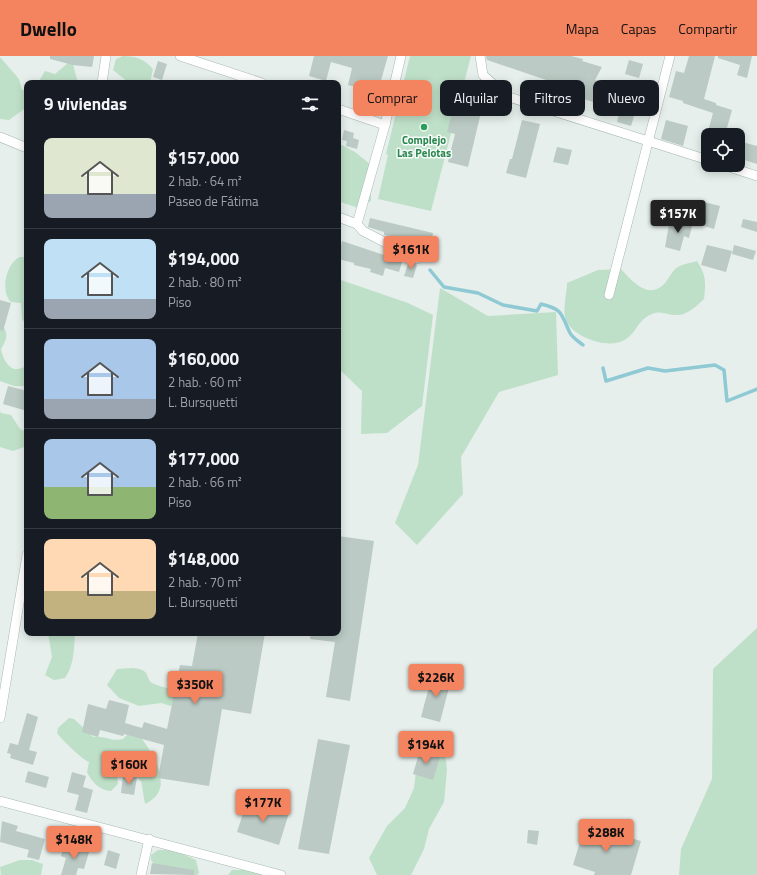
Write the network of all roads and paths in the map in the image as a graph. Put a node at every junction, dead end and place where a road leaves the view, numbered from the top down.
1 (106, 56) edge
2 (180, 56) edge
3 (213, 56) edge
4 (401, 56) edge
5 (480, 56) edge
6 (670, 56) edge
7 (210, 65) junction
8 (102, 80) edge
9 (253, 80) edge
10 (341, 110) edge
11 (385, 125) junction
12 (0, 138) edge
13 (648, 141) junction
14 (24, 147) edge
15 (701, 158) edge
16 (745, 172) edge
17 (757, 176) edge
18 (341, 218) edge
19 (357, 224) junction
20 (417, 259) dead end
21 (609, 296) dead end
22 (24, 573) edge
23 (0, 718) edge
24 (0, 801) edge
25 (149, 839) junction
26 (141, 875) edge
27 (281, 875) edge

1 - 8 street
2 - 7 street
3 - 7 street
4 - 11 street
5 - 13 street
6 - 13 street
7 - 9 street
10 - 11 street
11 - 19 street
12 - 14 street
13 - 15 street
13 - 21 street
16 - 17 street
18 - 19 street
19 - 20 street
22 - 23 street
24 - 25 street
25 - 26 street
25 - 27 street

